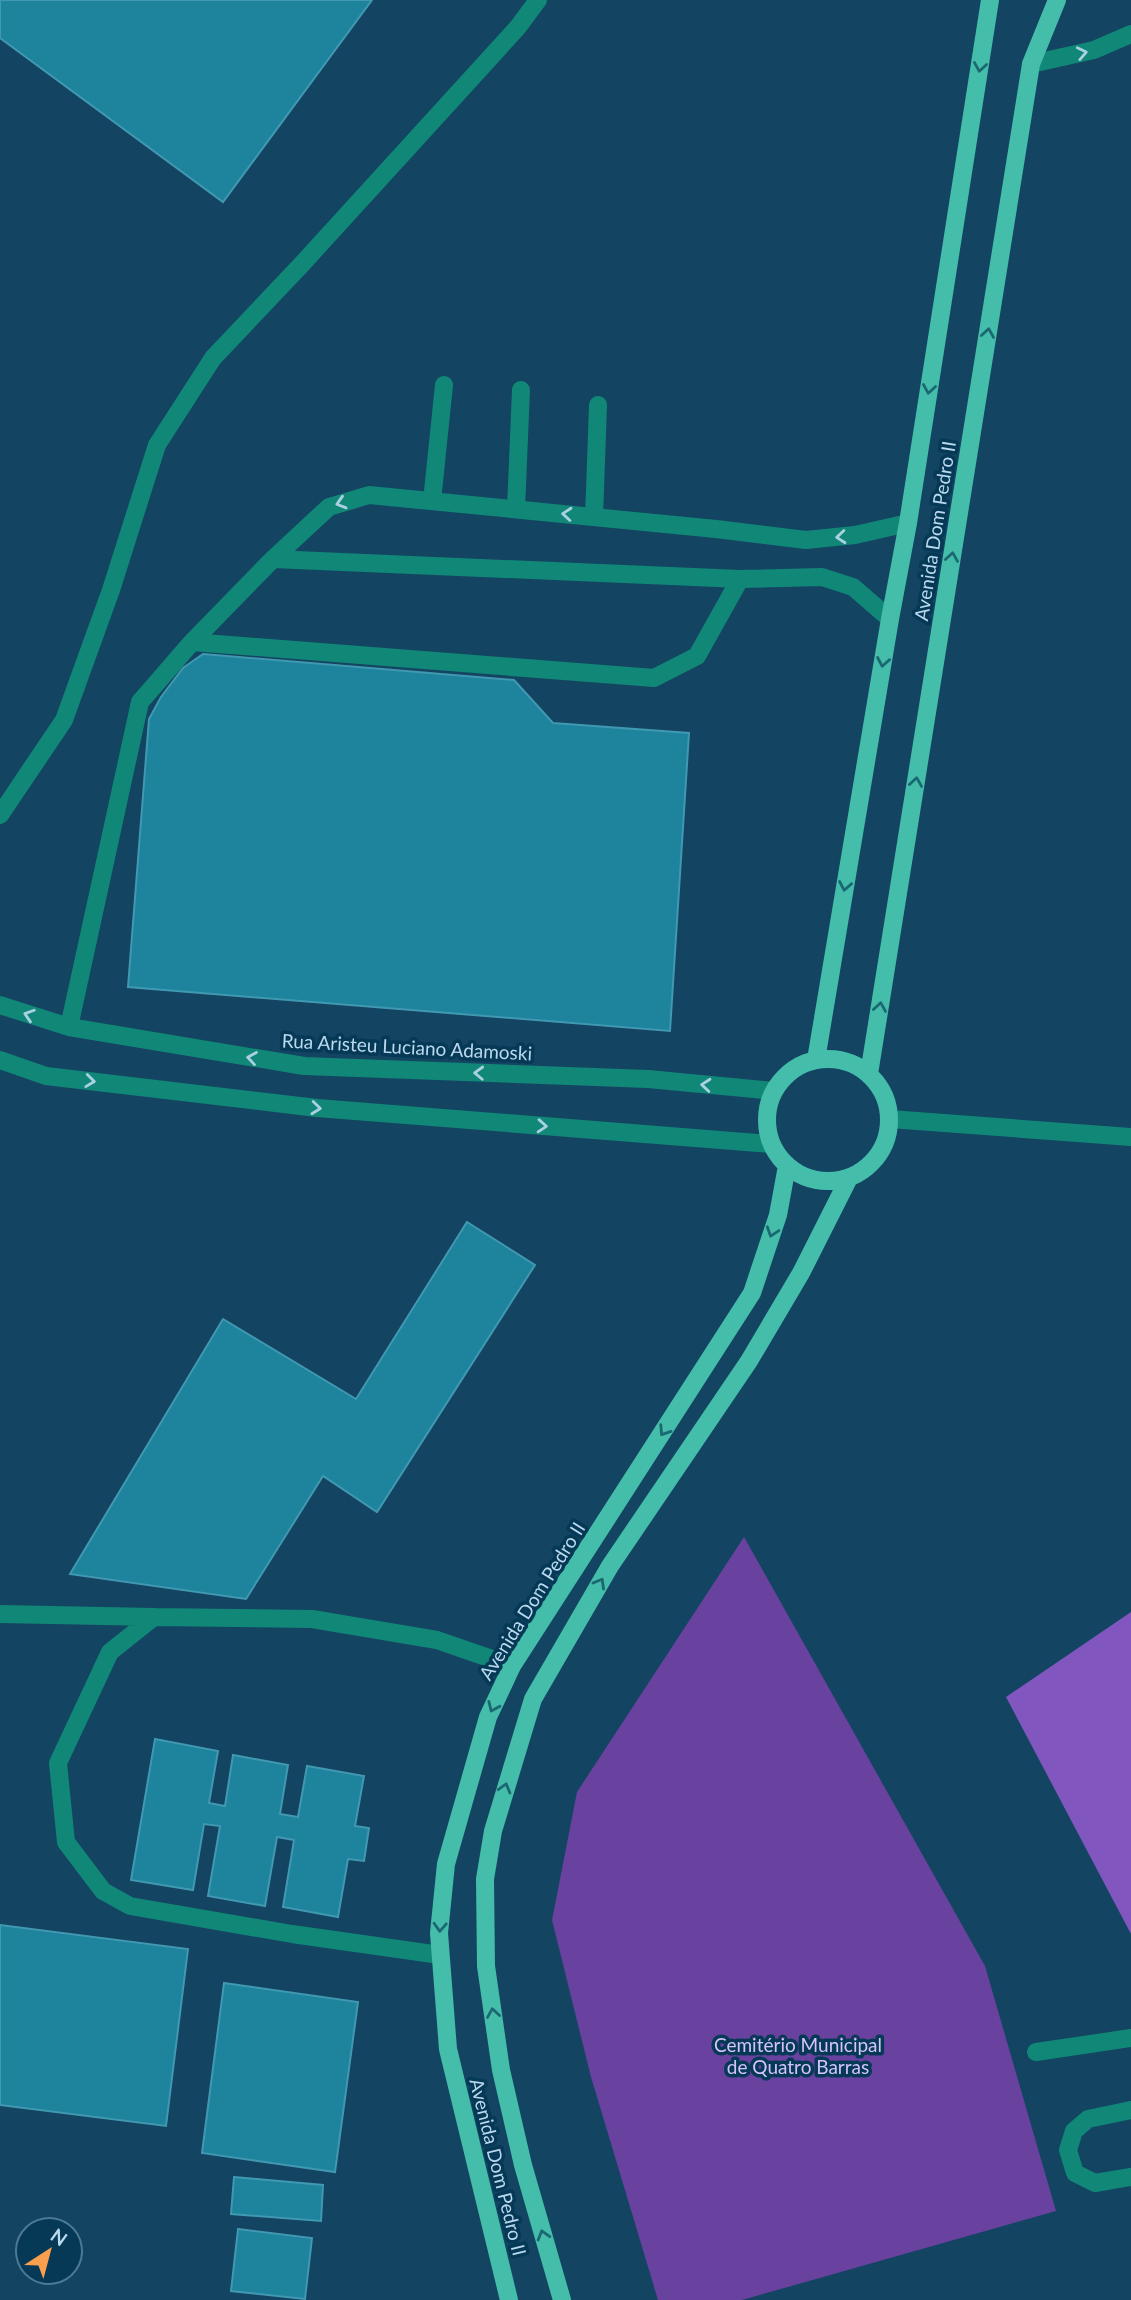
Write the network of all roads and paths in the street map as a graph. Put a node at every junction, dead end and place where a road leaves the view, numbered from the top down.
1 (538, 0) edge
2 (990, 0) edge
3 (1057, 0) edge
4 (1131, 34) edge
5 (1031, 64) junction
6 (444, 385) dead end
7 (521, 390) dead end
8 (598, 405) dead end
9 (432, 501) junction
10 (516, 509) junction
11 (594, 517) junction
12 (908, 523) junction
13 (273, 559) junction
14 (740, 579) junction
15 (890, 620) junction
16 (192, 642) junction
17 (0, 815) edge
18 (0, 1005) edge
19 (69, 1027) junction
20 (0, 1060) edge
21 (816, 1060) junction
22 (869, 1074) junction
23 (774, 1091) junction
24 (890, 1119) junction
25 (1131, 1137) edge
26 (771, 1143) junction
27 (787, 1166) junction
28 (849, 1178) junction
29 (0, 1614) edge
30 (154, 1617) junction
31 (512, 1666) junction
32 (440, 1955) junction
33 (1131, 2038) edge
34 (1036, 2052) dead end
35 (1131, 2109) edge
36 (1131, 2177) edge
37 (509, 2300) edge
38 (562, 2300) edge

1 - 17 street
2 -> 12 main road, Avenida Dom Pedro II
3 - 5 main road, Avenida Dom Pedro II
5 -> 4 street
22 -> 5 main road, Avenida Dom Pedro II
6 - 9 street
7 - 10 street
8 - 11 street
9 - 10 street
9 -> 13 street
11 -> 10 street
12 -> 11 street
12 - 15 main road, Avenida Dom Pedro II
13 - 14 street
13 - 16 street
14 - 15 street
14 - 16 street
15 -> 21 main road, Avenida Dom Pedro II
16 - 19 street
19 -> 18 street, Rua Aristeu Luciano Adamoski
23 -> 19 street, Rua Aristeu Luciano Adamoski
20 -> 26 street
21 - 22 main road
21 - 23 main road
22 - 24 main road
23 - 26 main road
24 - 25 street
24 - 28 main road, Avenida Dom Pedro II
26 - 27 main road
27 - 28 main road
27 -> 31 main road, Avenida Dom Pedro II
38 -> 28 main road, Avenida Dom Pedro II
29 - 30 street
30 - 31 street
30 - 32 street
31 -> 32 main road, Avenida Dom Pedro II
32 - 37 main road, Avenida Dom Pedro II
33 - 34 street
35 - 36 street

